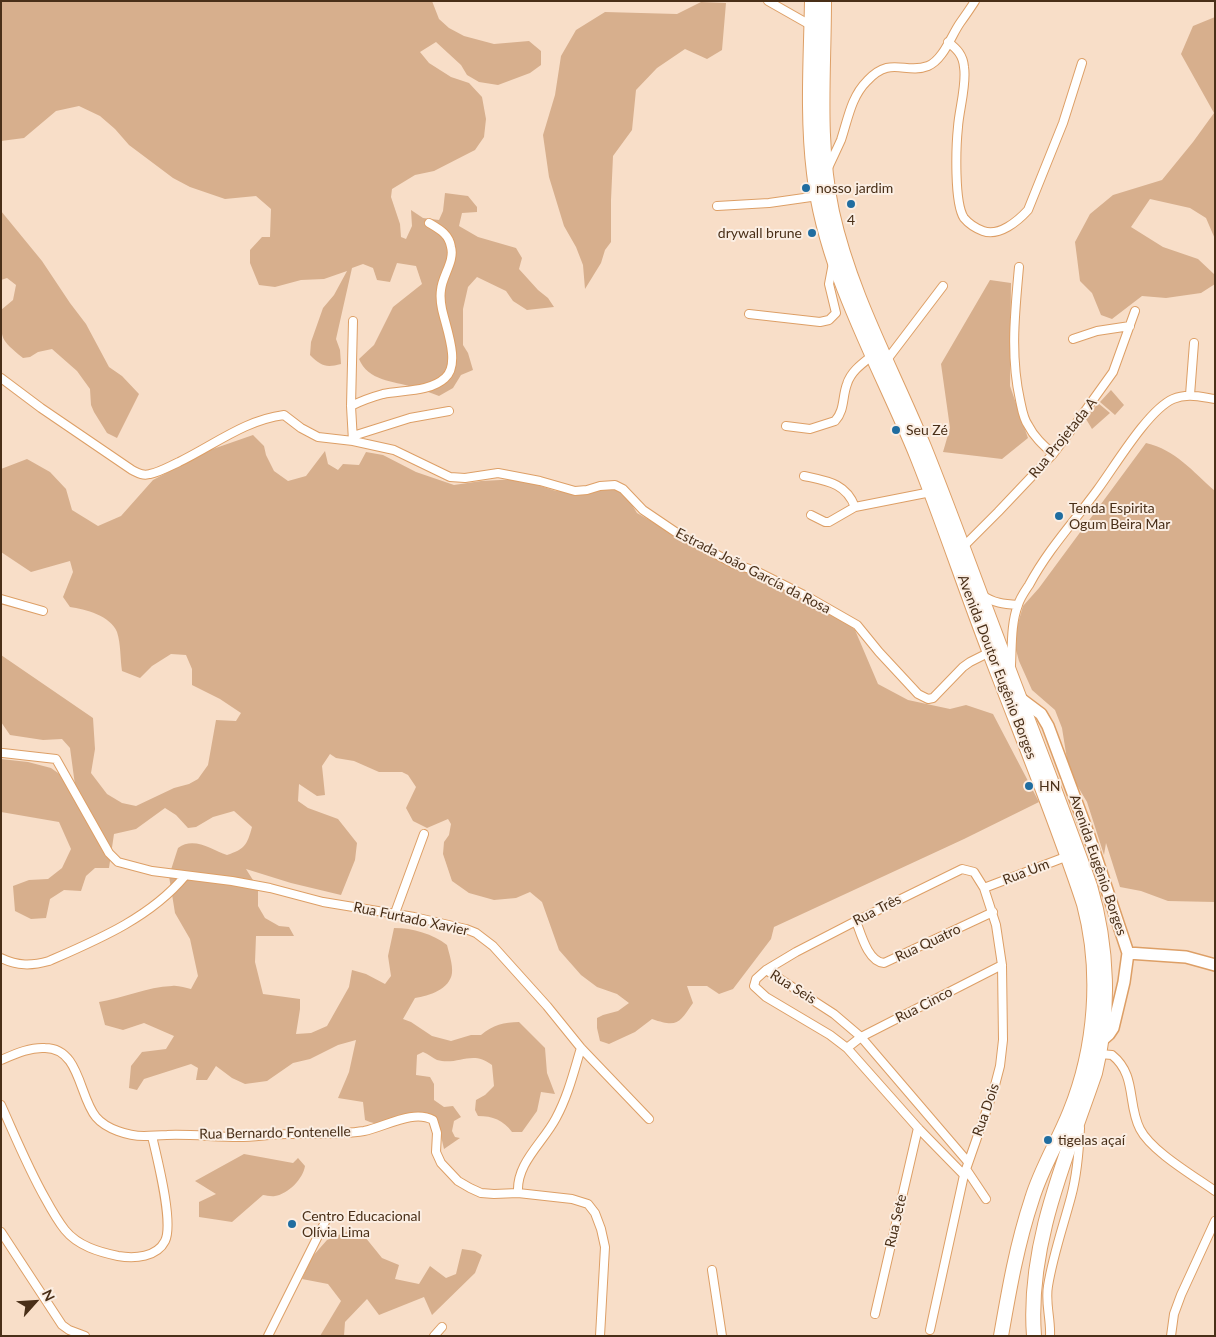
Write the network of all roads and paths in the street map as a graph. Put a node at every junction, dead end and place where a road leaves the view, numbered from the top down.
1 (768, 1) edge
2 (812, 1) edge
3 (824, 1) edge
4 (975, 1) edge
5 (812, 26) junction
6 (948, 42) junction
7 (1082, 62) dead end
8 (826, 172) junction
9 (818, 196) junction
10 (717, 206) dead end
11 (429, 223) dead end
12 (834, 259) junction
13 (1019, 267) dead end
14 (942, 286) dead end
15 (1135, 311) dead end
16 (749, 314) dead end
17 (354, 321) dead end
18 (1130, 326) junction
19 (1073, 339) dead end
20 (1194, 343) dead end
21 (873, 355) junction
22 (886, 360) junction
23 (1, 378) edge
24 (1190, 395) junction
25 (1215, 399) edge
26 (351, 406) junction
27 (449, 410) dead end
28 (786, 426) dead end
29 (353, 438) junction
30 (1053, 454) junction
31 (804, 476) dead end
32 (931, 492) junction
33 (855, 507) junction
34 (811, 515) dead end
35 (963, 547) junction
36 (979, 593) junction
37 (1, 599) edge
38 (1018, 605) junction
39 (44, 611) dead end
40 (990, 652) junction
41 (1010, 674) junction
42 (1021, 699) junction
43 (3, 753) dead end
44 (424, 834) dead end
45 (1068, 856) junction
46 (185, 876) junction
47 (984, 888) junction
48 (992, 912) junction
49 (395, 913) junction
50 (856, 921) junction
51 (1128, 953) junction
52 (1, 958) edge
53 (1215, 964) edge
54 (1002, 965) junction
55 (766, 970) junction
56 (861, 1037) junction
57 (1100, 1047) junction
58 (581, 1048) junction
59 (848, 1048) junction
60 (1, 1060) edge
61 (1, 1105) edge
62 (1080, 1116) junction
63 (649, 1119) dead end
64 (918, 1128) junction
65 (152, 1136) junction
66 (966, 1169) junction
67 (1215, 1191) edge
68 (518, 1193) junction
69 (986, 1199) dead end
70 (1029, 1207) junction
71 (1215, 1221) edge
72 (325, 1222) dead end
73 (1, 1232) edge
74 (1038, 1253) junction
75 (712, 1270) dead end
76 (875, 1314) dead end
77 (442, 1327) dead end
78 (930, 1330) dead end
79 (85, 1336) edge
80 (268, 1336) edge
81 (434, 1336) edge
82 (600, 1336) edge
83 (722, 1336) edge
84 (1001, 1336) edge
85 (1008, 1336) edge
86 (1029, 1336) edge
87 (1034, 1336) edge
88 (1050, 1336) edge
89 (1171, 1336) edge

1 - 5 street
2 - 5 highway, Avenida Doutor Eugênio Borges
3 - 8 highway, Avenida Doutor Eugênio Borges
4 - 6 street
5 - 9 highway, Avenida Doutor Eugênio Borges
6 - 7 street
6 - 8 street
8 - 22 highway, Avenida Doutor Eugênio Borges
9 - 10 street
9 - 12 highway, Avenida Doutor Eugênio Borges
11 - 26 street
12 - 16 street
12 - 21 highway, Avenida Doutor Eugênio Borges
13 - 30 street
14 - 22 street
15 - 18 street, Rua Projetada A
17 - 26 street
18 - 19 street
18 - 30 street, Rua Projetada A
20 - 24 street
21 - 28 street
21 - 32 highway, Avenida Doutor Eugênio Borges
22 - 35 highway, Avenida Doutor Eugênio Borges
23 - 29 street, Estrada João García da Rosa
24 - 25 street
24 - 38 street
26 - 29 street
27 - 29 street
29 - 40 street, Estrada João García da Rosa
30 - 35 street, Rua Projetada A
31 - 33 street
32 - 33 street
32 - 40 highway, Avenida Doutor Eugênio Borges
33 - 34 street
35 - 36 highway, Avenida Doutor Eugênio Borges
36 - 38 street
36 - 41 highway, Avenida Doutor Eugênio Borges
37 - 39 street
38 - 41 street
40 - 45 highway, Avenida Doutor Eugênio Borges
41 - 42 highway, Avenida Doutor Eugênio Borges
42 - 51 main road, Avenida Eugênio Borges
42 - 57 highway, Avenida Doutor Eugênio Borges
43 - 46 street, Rua Furtado Xavier
44 - 49 street
45 - 47 street, Rua Um
45 - 70 highway, Avenida Doutor Eugênio Borges
46 - 49 street, Rua Furtado Xavier
46 - 52 street
47 - 48 street, Rua Dois
47 - 50 street, Rua Três
48 - 50 street, Rua Quatro
48 - 54 street, Rua Dois
49 - 58 street, Rua Furtado Xavier
50 - 55 street, Rua Três
51 - 53 main road
51 - 57 main road, Avenida Eugênio Borges
54 - 56 street, Rua Cinco
54 - 66 street, Rua Dois
55 - 56 street, Rua Seis
55 - 59 street, Rua Seis
56 - 59 street, Rua Cinco
56 - 66 street, Rua Seis
57 - 62 highway, Avenida Doutor Eugênio Borges
57 - 67 street
58 - 63 street, Rua Furtado Xavier
58 - 68 street
59 - 64 street, Rua Seis
60 - 65 street, Rua Bernardo Fontenelle
61 - 65 street
62 - 74 highway, Avenida Doutor Eugênio Borges
62 - 88 street
64 - 66 street, Rua Seis
64 - 76 street, Rua Sete
65 - 68 street, Rua Bernardo Fontenelle
66 - 69 street, Rua Seis
66 - 78 street, Rua Dois
68 - 82 street, Rua Bernardo Fontenelle
70 - 84 highway, Avenida Doutor Eugênio Borges
70 - 85 highway
71 - 89 street
72 - 80 street
73 - 79 street
74 - 86 highway
74 - 87 highway, Avenida Doutor Eugênio Borges
75 - 83 street
77 - 81 street

